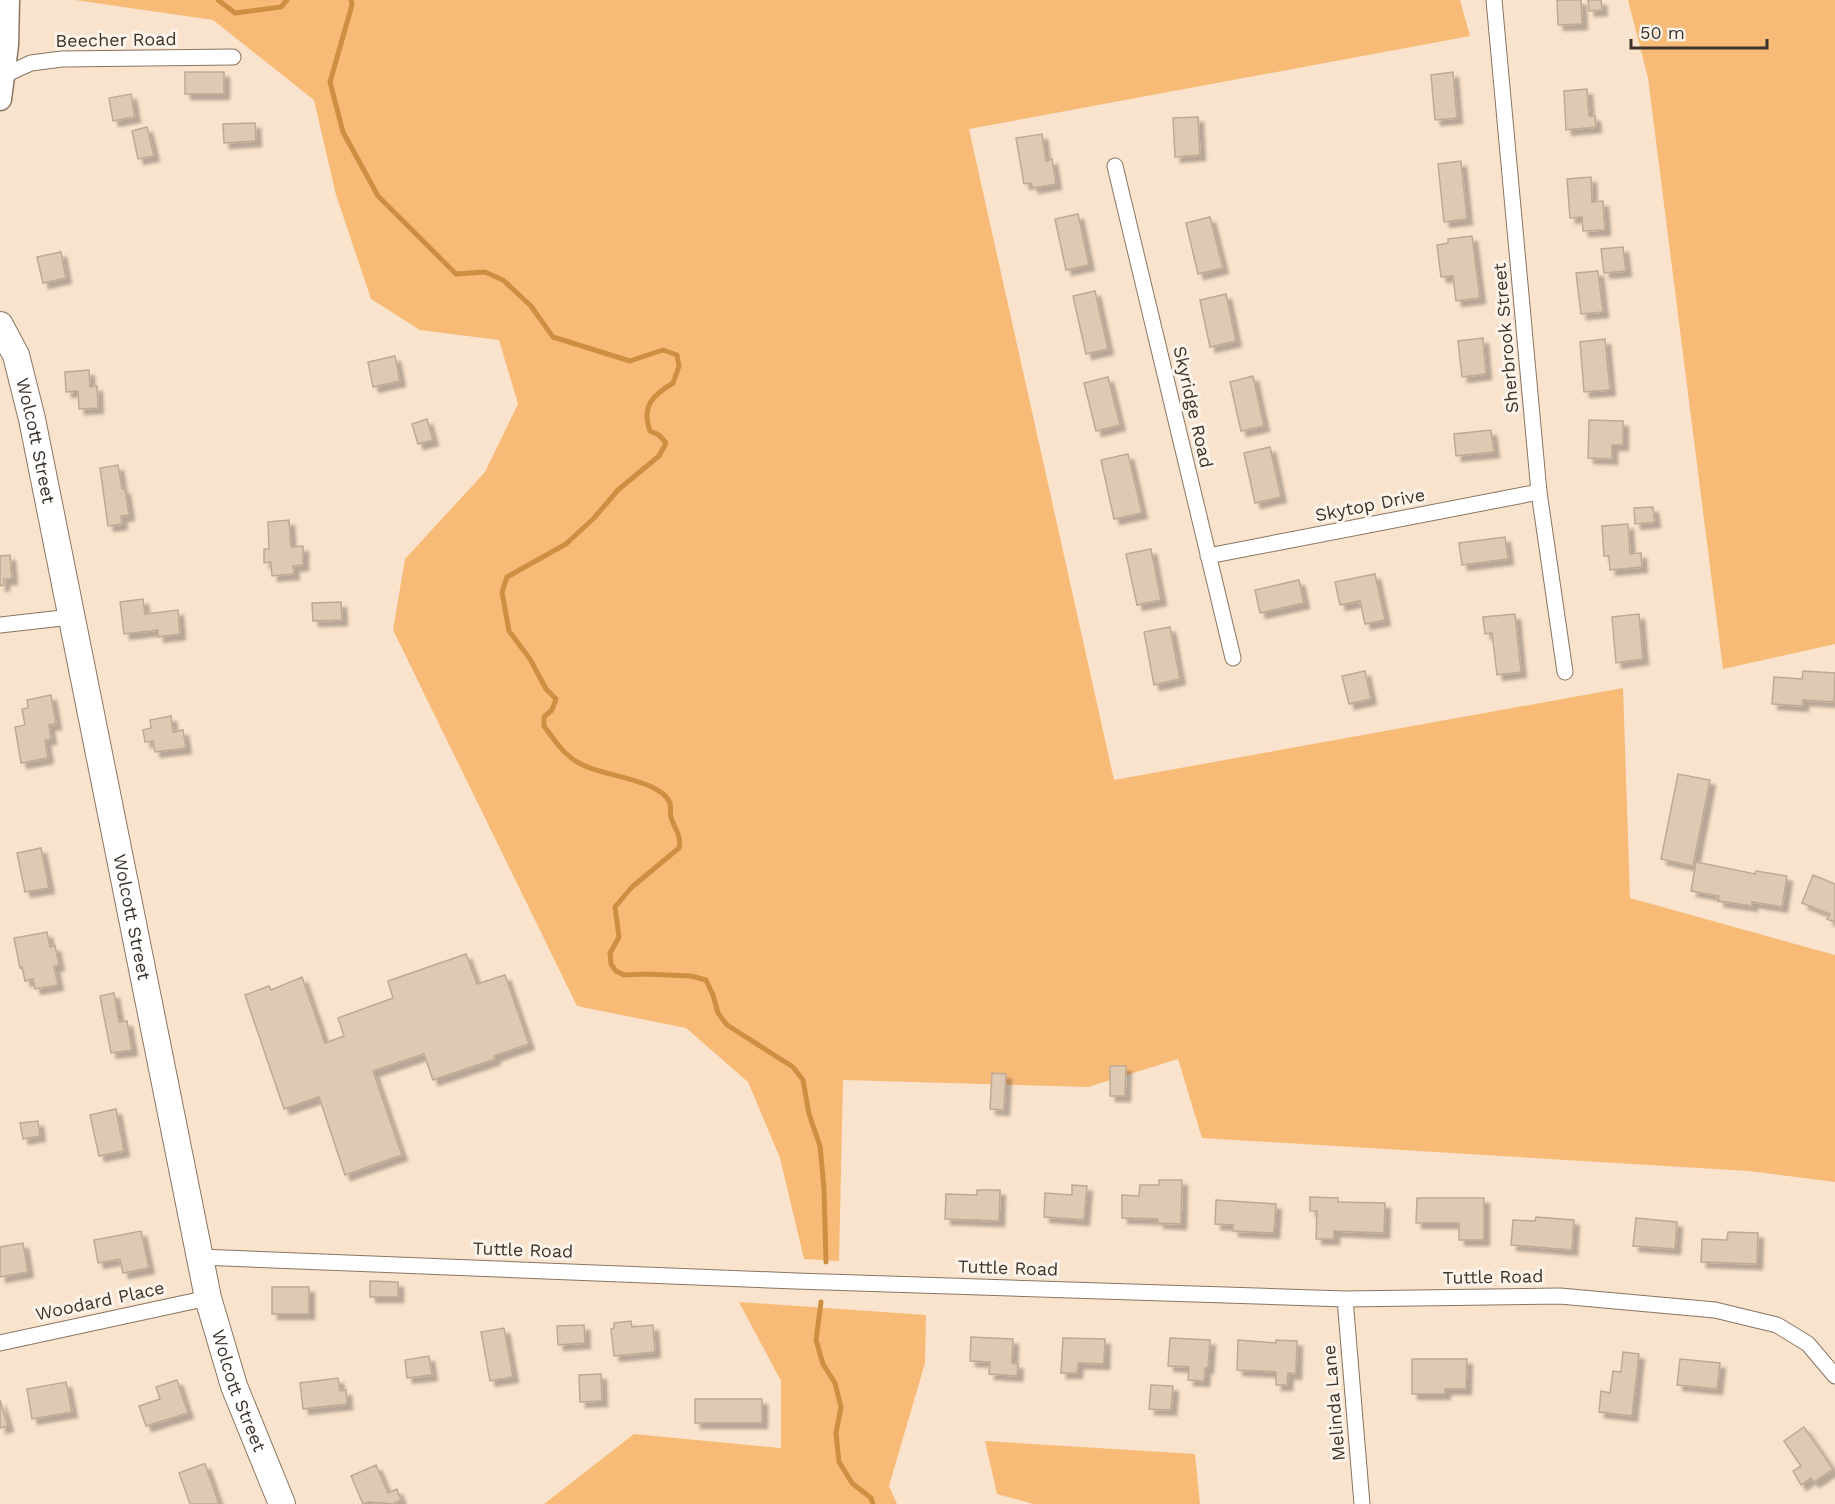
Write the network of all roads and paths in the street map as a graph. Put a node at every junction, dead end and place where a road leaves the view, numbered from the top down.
1 (8, 0) edge
2 (1494, 0) edge
3 (233, 57) dead end
4 (2, 77) edge
5 (0, 99) edge
6 (1116, 166) dead end
7 (0, 325) edge
8 (1539, 492) junction
9 (1208, 556) junction
10 (71, 617) junction
11 (0, 625) edge
12 (1233, 658) dead end
13 (1565, 672) dead end
14 (200, 1257) junction
15 (208, 1298) junction
16 (1345, 1299) junction
17 (0, 1343) edge
18 (1835, 1376) edge
19 (282, 1504) edge
20 (1362, 1504) edge

1 - 4 street
2 - 8 street, Sherbrook Street
3 - 4 street, Beecher Road
4 - 5 street
6 - 9 street, Skyridge Road
7 - 10 main road, Wolcott Street
8 - 9 street, Skytop Drive
8 - 13 street, Sherbrook Street
9 - 12 street, Skyridge Road
10 - 11 street
10 - 14 main road, Wolcott Street
14 - 15 main road, Wolcott Street
14 - 16 street, Tuttle Road
15 - 17 street, Woodard Place
15 - 19 main road, Wolcott Street
16 - 18 street, Tuttle Road
16 - 20 street, Melinda Lane

